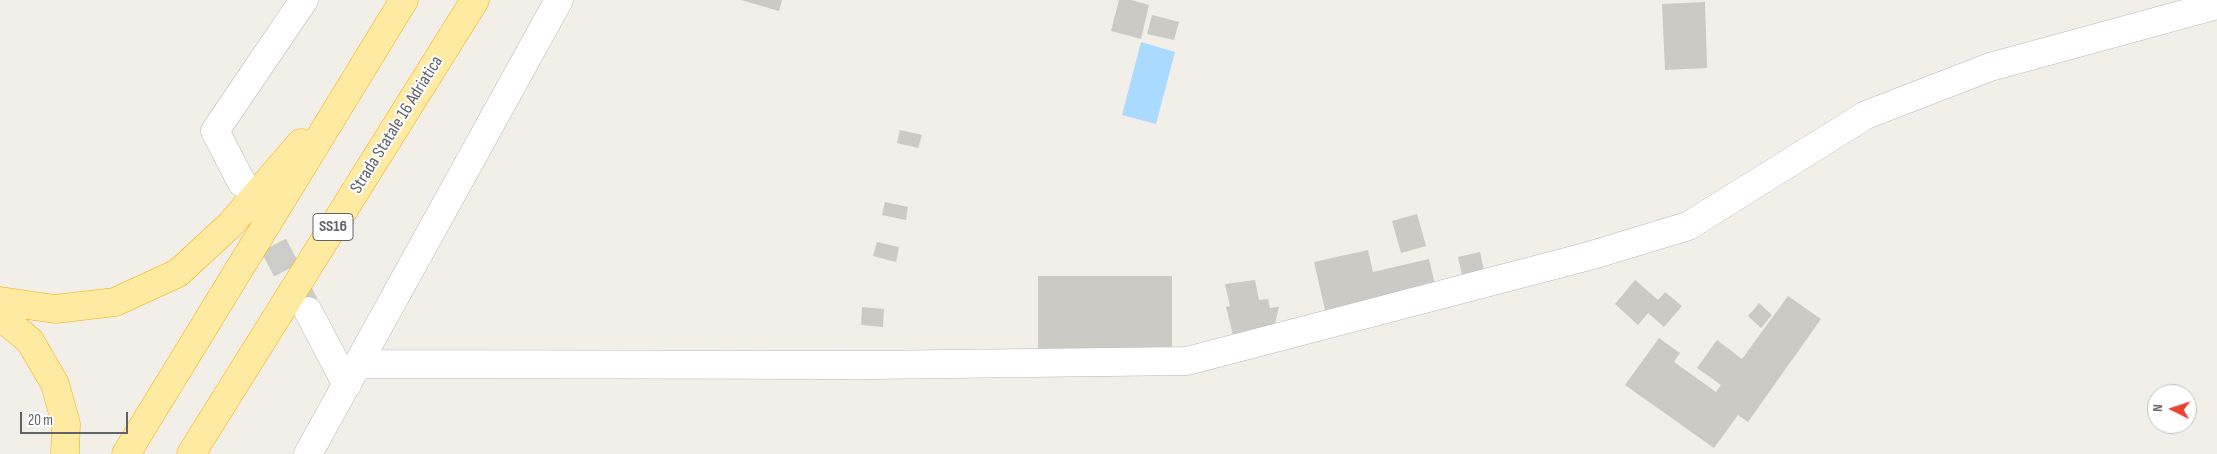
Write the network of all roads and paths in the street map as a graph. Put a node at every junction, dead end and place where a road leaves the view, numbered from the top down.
1 (304, 0) edge
2 (404, 0) edge
3 (475, 0) edge
4 (559, 0) edge
5 (2217, 6) edge
6 (357, 77) junction
7 (242, 184) tunnel mouth
8 (0, 301) edge
9 (308, 311) tunnel mouth
10 (0, 316) edge
11 (353, 375) junction
12 (65, 454) edge
13 (126, 454) edge
14 (191, 454) edge
15 (308, 454) edge

1 - 7 street
2 - 6 highway
3 - 14 highway, Strada Statale 16 Adriatica / SS16
4 - 11 street
5 - 11 street
6 - 8 highway
6 - 13 highway
9 - 11 street
10 - 12 highway
11 - 15 street

